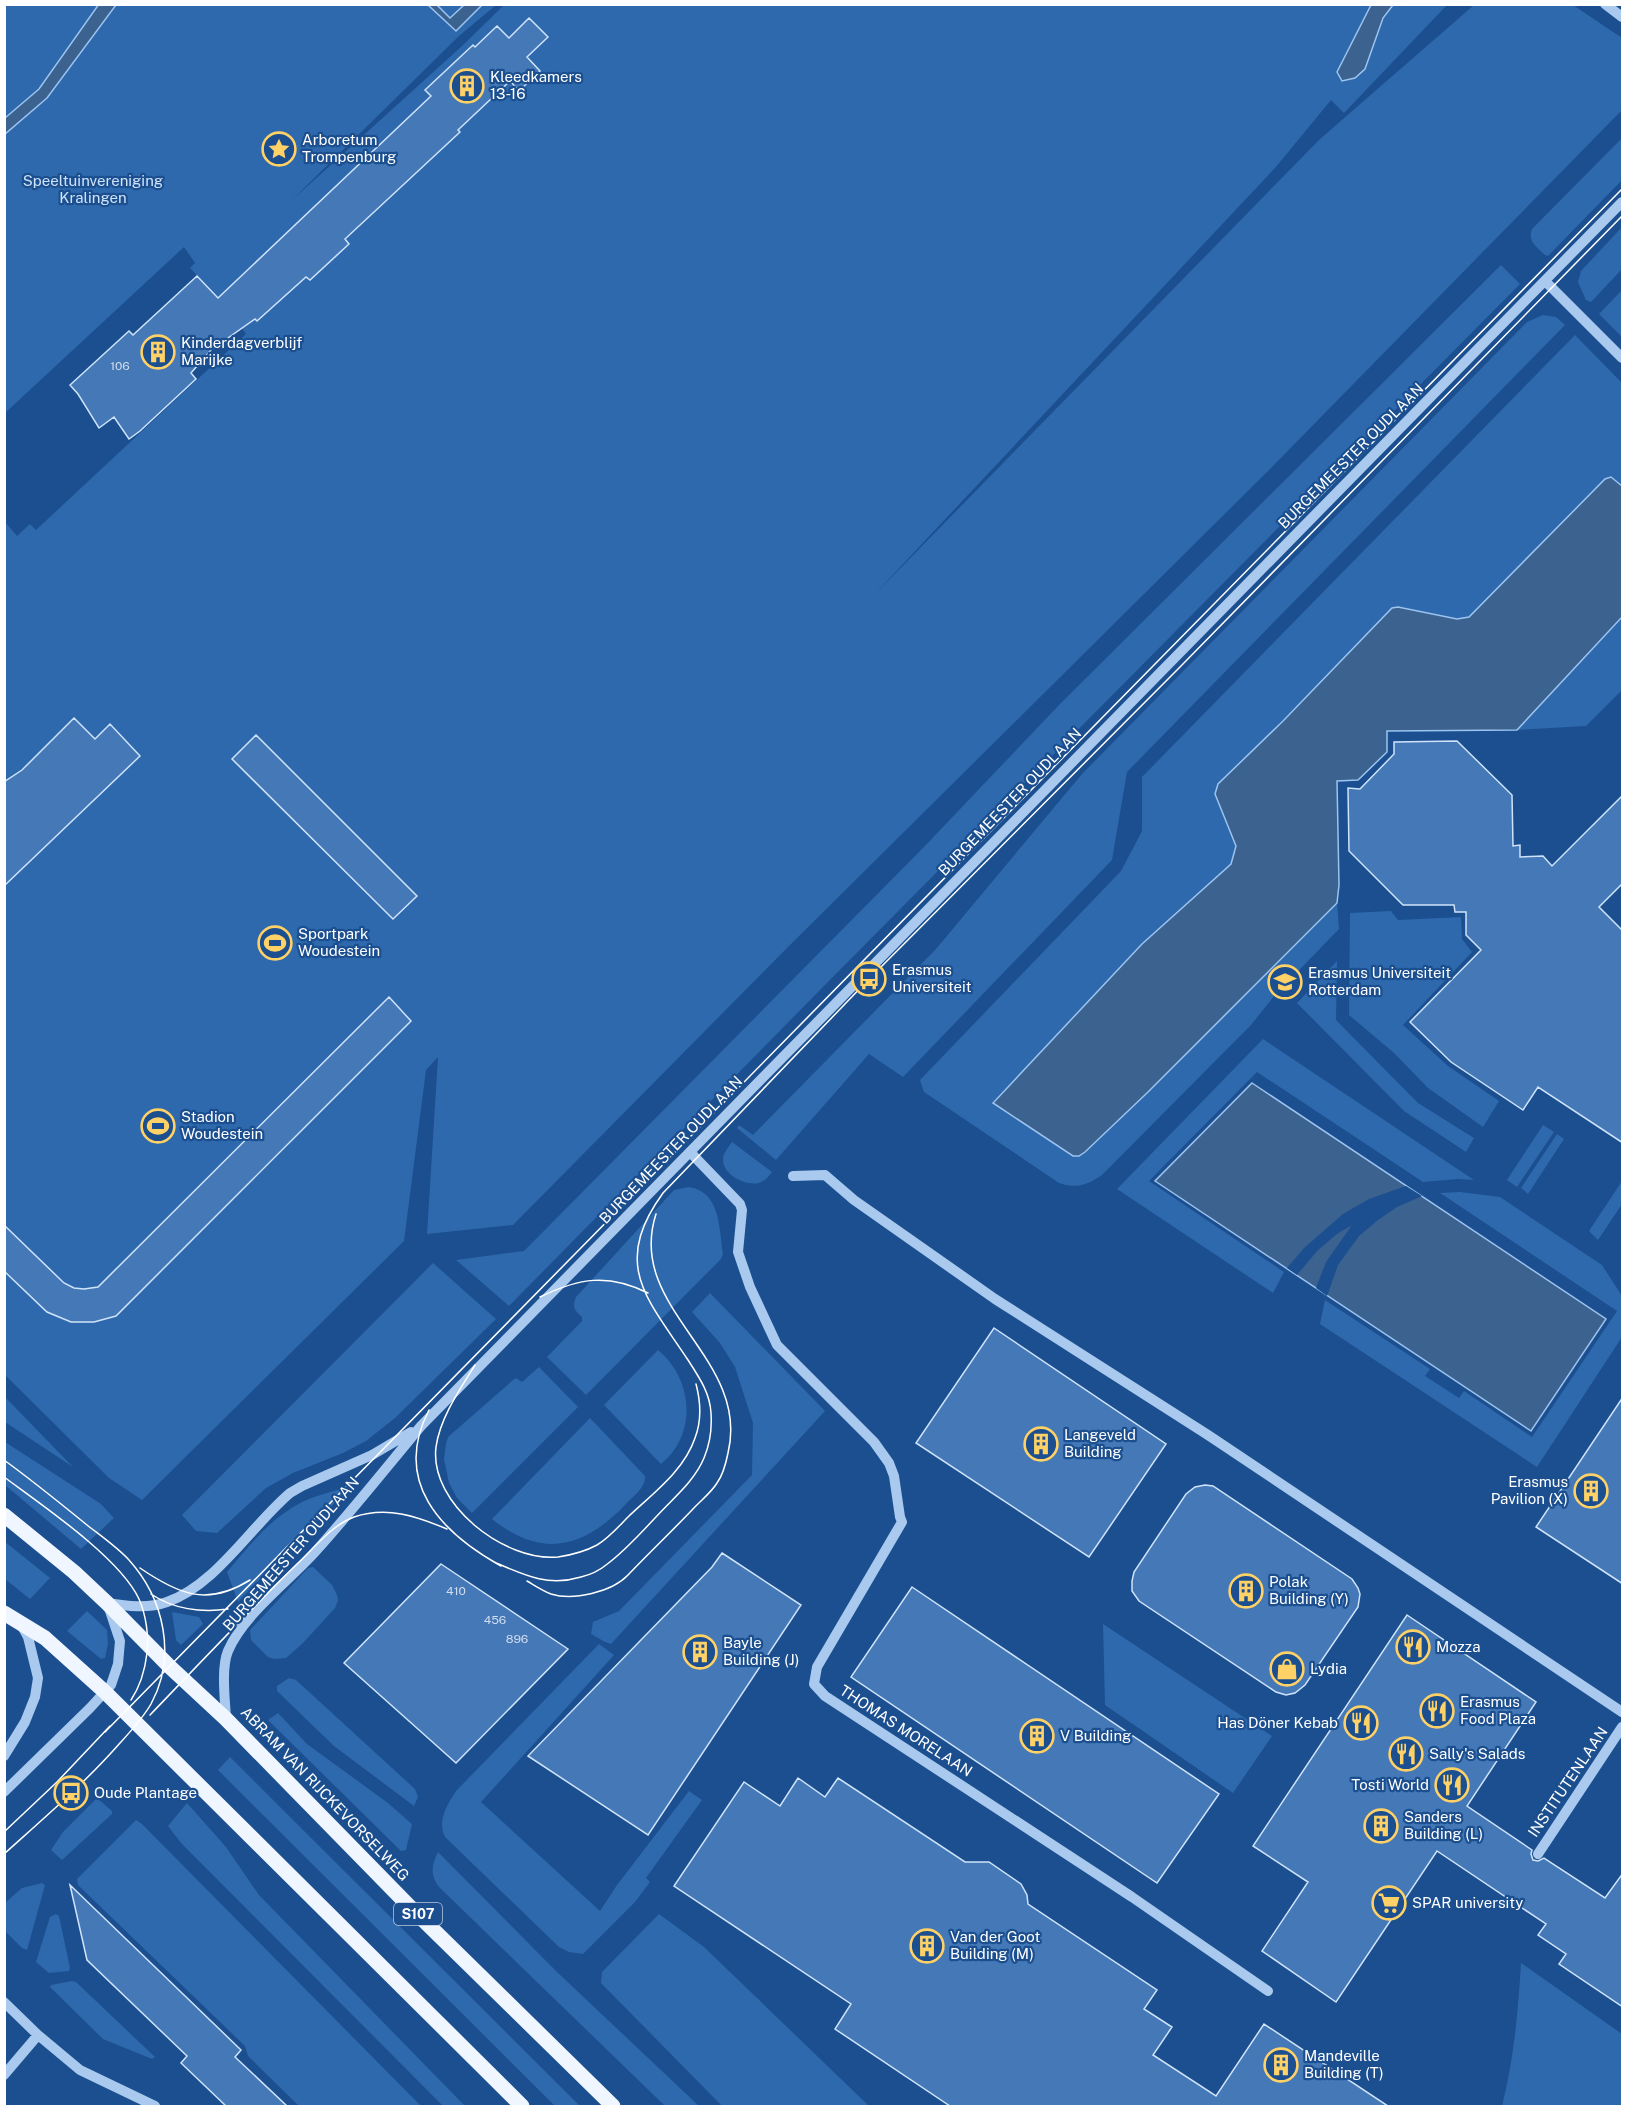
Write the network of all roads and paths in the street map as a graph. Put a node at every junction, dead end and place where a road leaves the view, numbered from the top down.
1 (1605, 4) edge
2 (1623, 17) edge
3 (1623, 202) edge
4 (1545, 281) junction
5 (1623, 358) edge
6 (690, 1152) junction
7 (793, 1176) dead end
8 (421, 1426) junction
9 (4, 1515) edge
10 (107, 1602) junction
11 (4, 1613) edge
12 (20, 1624) junction
13 (105, 1692) junction
14 (1623, 1712) edge
15 (226, 1719) junction
16 (1623, 1727) edge
17 (4, 1756) edge
18 (4, 1792) edge
19 (1538, 1854) dead end
20 (1269, 1991) dead end
21 (4, 2002) edge
22 (38, 2035) junction
23 (4, 2075) edge
24 (155, 2106) edge
25 (522, 2106) edge
26 (613, 2106) edge

1 - 2 street
3 - 4 street, BURGEMEESTER OUDLAAN
4 - 5 street
4 - 6 street, BURGEMEESTER OUDLAAN
6 - 8 street, BURGEMEESTER OUDLAAN
6 - 20 street, THOMAS MORELAAN
7 - 14 street
8 - 10 street, BURGEMEESTER OUDLAAN
8 - 15 street, BURGEMEESTER OUDLAAN
9 - 10 main road, ABRAM VAN RIJCKEVORSELWEG / S107
10 - 13 street
10 - 15 main road, ABRAM VAN RIJCKEVORSELWEG / S107
11 - 12 main road
12 - 13 main road
12 - 17 street
13 - 18 street
13 - 25 main road
15 - 26 main road, ABRAM VAN RIJCKEVORSELWEG / S107
16 - 19 street, INSTITUTENLAAN
21 - 22 street
22 - 23 street
22 - 24 street

